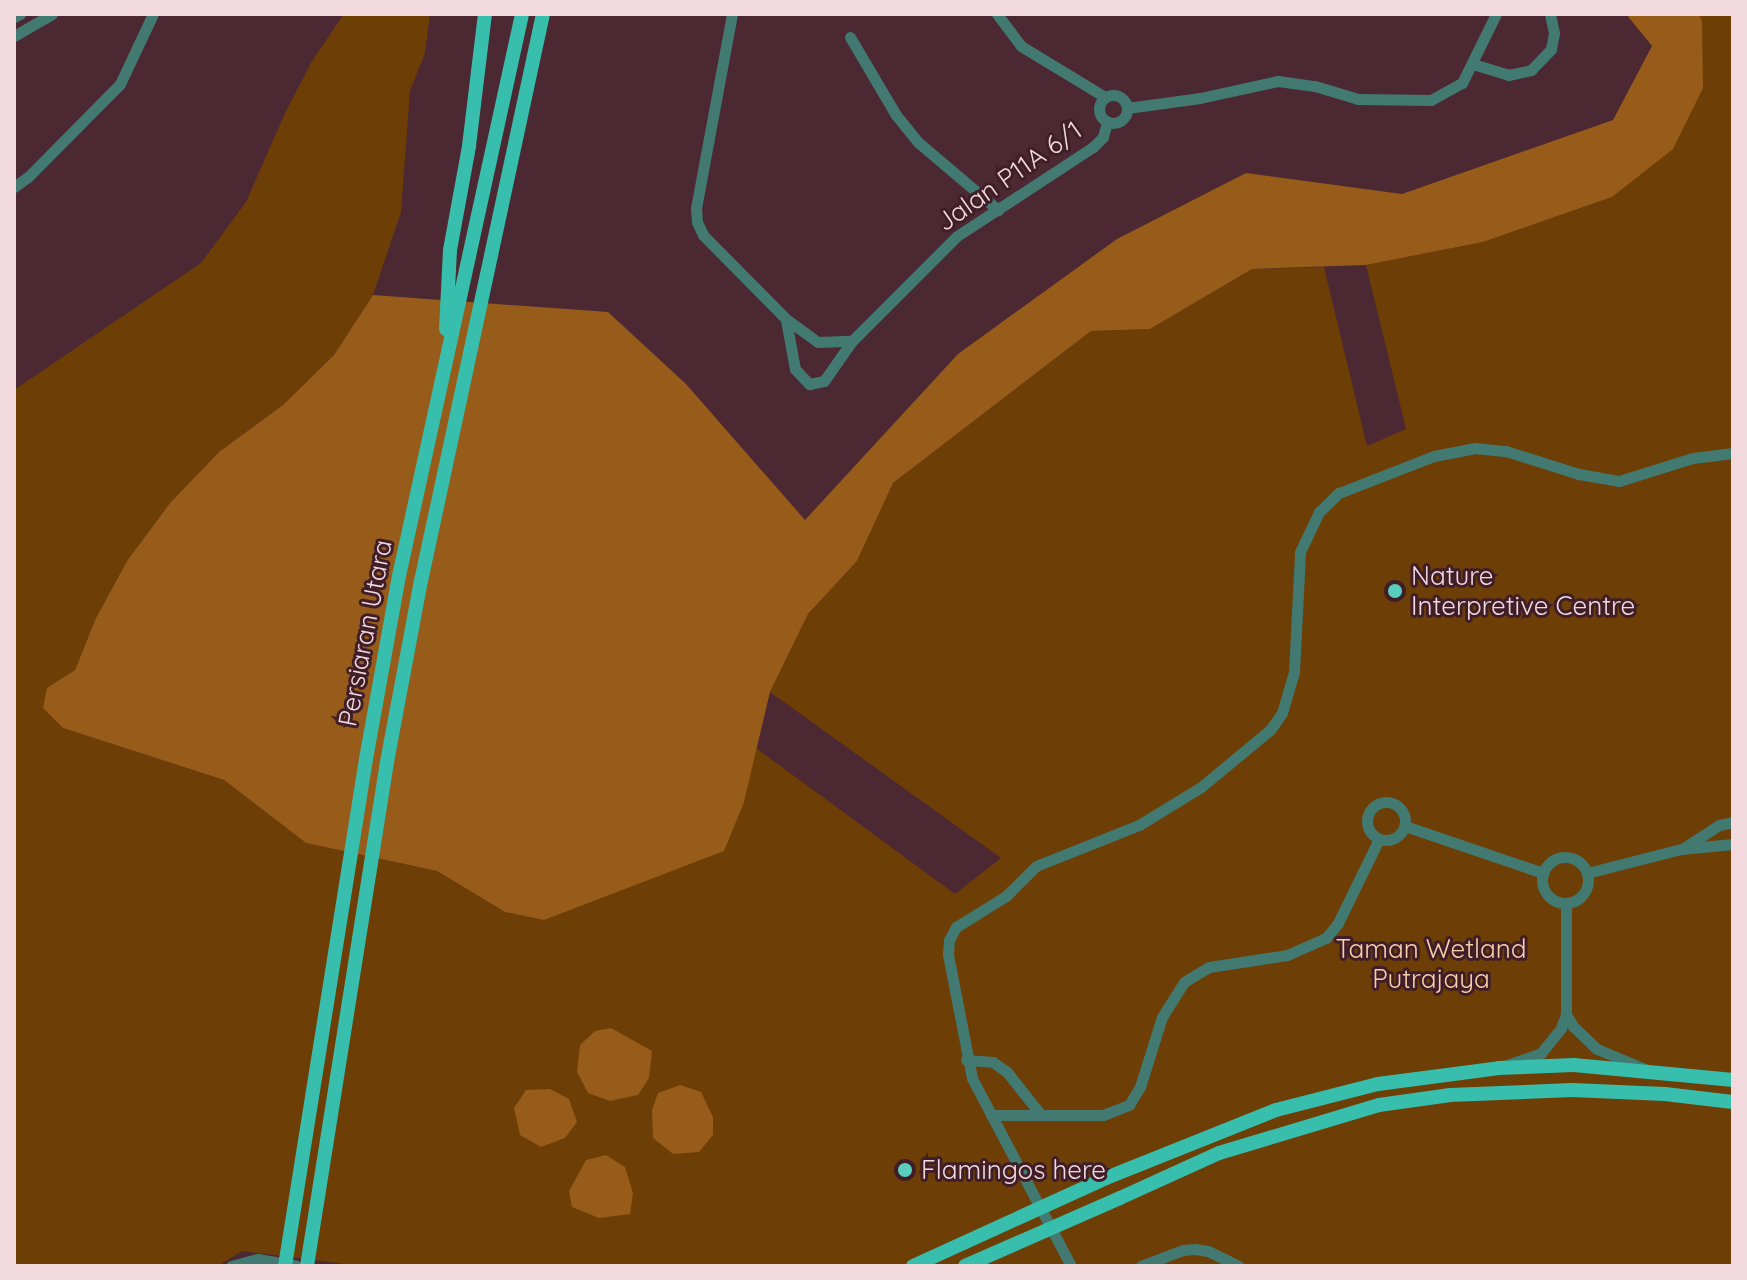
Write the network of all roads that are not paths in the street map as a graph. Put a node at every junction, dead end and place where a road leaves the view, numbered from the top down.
1 (20, 14) edge
2 (52, 14) edge
3 (153, 14) edge
4 (485, 14) edge
5 (522, 14) edge
6 (543, 14) edge
7 (732, 14) edge
8 (997, 14) edge
9 (1496, 14) edge
10 (1550, 14) edge
11 (14, 17) edge
12 (14, 36) edge
13 (850, 37) dead end
14 (1473, 64) junction
15 (1105, 97) junction
16 (1127, 108) junction
17 (1107, 122) junction
18 (14, 187) edge
19 (998, 210) junction
20 (786, 319) junction
21 (852, 341) junction
22 (445, 366) junction
23 (1733, 453) edge
24 (1733, 822) edge
25 (1405, 826) junction
26 (1379, 839) junction
27 (1733, 844) edge
28 (1681, 849) junction
29 (1543, 873) junction
30 (1587, 873) junction
31 (1566, 903) junction
32 (1566, 1014) junction
33 (966, 1060) junction
34 (1499, 1068) junction
35 (1654, 1073) junction
36 (1733, 1080) edge
37 (1733, 1102) edge
38 (991, 1115) junction
39 (1041, 1115) junction
40 (231, 1266) edge
41 (285, 1266) edge
42 (296, 1266) edge
43 (307, 1266) edge
44 (913, 1266) edge
45 (965, 1266) edge
46 (1071, 1266) edge
47 (1141, 1266) edge
48 (1239, 1266) edge

1 - 11 street
2 - 12 street
3 - 18 street
4 - 22 main road
5 - 22 main road, Persiaran Utara
6 - 43 main road, Persiaran Utara
7 - 20 street
8 - 15 street, Jalan P11A 6/1
9 - 14 street
10 - 14 street
13 - 19 street
14 - 16 street
15 - 16 street
15 - 17 street
16 - 17 street
17 - 19 street, Jalan P11A 6/1
19 - 21 street, Jalan P11A 6/1
20 - 21 street
20 - 21 street, Jalan P11A 6/1
22 - 41 main road, Persiaran Utara, bridge
23 - 33 street
24 - 28 street
25 - 26 street
25 - 26 street
25 - 29 street
26 - 39 street
27 - 28 street
28 - 30 street
29 - 30 street
29 - 31 street
30 - 31 street
31 - 32 street
32 - 34 street
32 - 35 street
33 - 38 street
33 - 39 street
34 - 35 main road
34 - 44 main road, bridge
35 - 36 main road
37 - 45 main road, bridge
38 - 39 street
38 - 46 street
40 - 42 street
47 - 48 street

